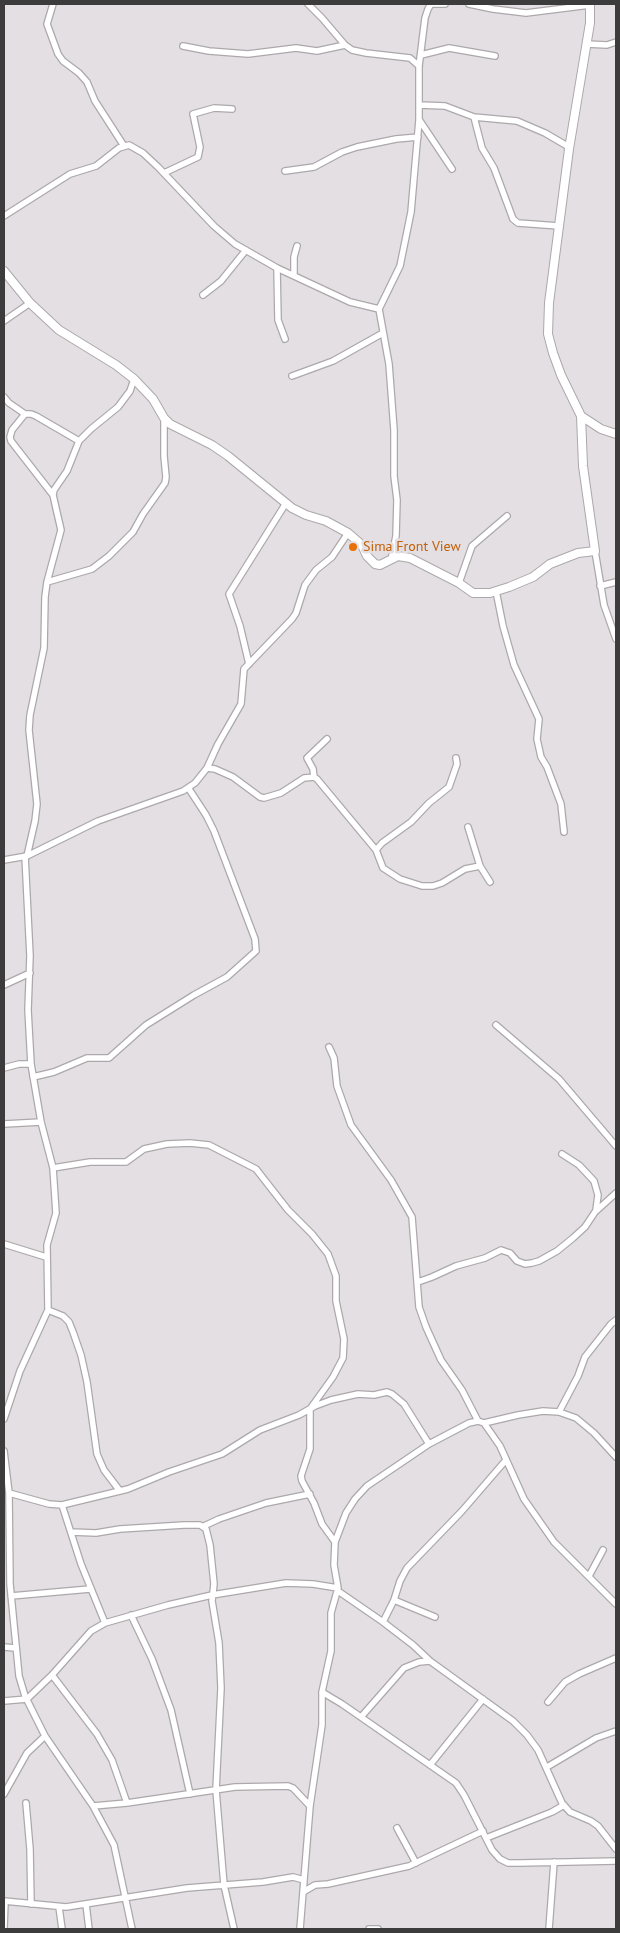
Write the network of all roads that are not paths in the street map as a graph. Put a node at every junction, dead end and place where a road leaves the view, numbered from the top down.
1 (53, 4) edge
2 (308, 4) edge
3 (431, 4) edge
4 (445, 4) edge
5 (469, 4) edge
6 (590, 4) edge
7 (616, 42) edge
8 (586, 44) junction
9 (183, 46) dead end
10 (345, 46) junction
11 (420, 55) junction
12 (495, 56) dead end
13 (419, 66) junction
14 (419, 105) junction
15 (232, 109) dead end
16 (474, 117) junction
17 (419, 120) junction
18 (418, 137) junction
19 (124, 146) junction
20 (569, 147) junction
21 (452, 169) dead end
22 (285, 171) dead end
23 (164, 173) junction
24 (4, 216) edge
25 (559, 226) junction
26 (297, 246) dead end
27 (246, 250) junction
28 (277, 268) junction
29 (4, 271) edge
30 (294, 275) junction
31 (203, 295) dead end
32 (30, 303) junction
33 (380, 309) junction
34 (4, 321) edge
35 (383, 334) junction
36 (285, 339) dead end
37 (292, 376) dead end
38 (134, 378) junction
39 (4, 396) edge
40 (26, 414) junction
41 (581, 416) junction
42 (164, 418) junction
43 (616, 434) edge
44 (79, 441) junction
45 (53, 495) junction
46 (286, 503) junction
47 (507, 516) dead end
48 (348, 533) junction
49 (595, 551) junction
50 (391, 560) junction
51 (47, 582) junction
52 (616, 582) edge
53 (459, 583) junction
54 (600, 586) junction
55 (496, 592) junction
56 (616, 639) edge
57 (249, 664) junction
58 (327, 739) dead end
59 (456, 758) dead end
60 (207, 768) junction
61 (314, 777) junction
62 (189, 789) junction
63 (468, 827) dead end
64 (564, 832) dead end
65 (376, 850) junction
66 (26, 856) junction
67 (4, 860) edge
68 (480, 866) junction
69 (490, 882) dead end
70 (30, 973) junction
71 (4, 985) edge
72 (496, 1026) dead end
73 (329, 1047) dead end
74 (31, 1064) junction
75 (4, 1068) edge
76 (33, 1077) junction
77 (41, 1122) junction
78 (4, 1124) edge
79 (616, 1146) edge
80 (562, 1154) dead end
81 (53, 1168) junction
82 (616, 1193) edge
83 (595, 1212) junction
84 (4, 1244) edge
85 (46, 1257) junction
86 (418, 1282) junction
87 (48, 1310) junction
88 (616, 1320) edge
89 (310, 1409) junction
90 (559, 1412) junction
91 (4, 1419) edge
92 (481, 1422) junction
93 (429, 1444) junction
94 (4, 1451) edge
95 (616, 1457) edge
96 (4, 1459) edge
97 (506, 1460) junction
98 (120, 1491) junction
99 (9, 1493) junction
100 (310, 1494) junction
101 (62, 1505) junction
102 (6, 1518) edge
103 (204, 1526) junction
104 (71, 1532) junction
105 (334, 1542) junction
106 (603, 1550) dead end
107 (589, 1576) junction
108 (7, 1584) edge
109 (90, 1589) junction
110 (338, 1590) junction
111 (212, 1595) junction
112 (11, 1596) junction
113 (394, 1600) junction
114 (616, 1604) edge
115 (131, 1615) junction
116 (435, 1617) dead end
117 (383, 1622) junction
118 (105, 1623) junction
119 (4, 1647) edge
120 (15, 1648) junction
121 (616, 1658) edge
122 (430, 1661) junction
123 (52, 1675) junction
124 (322, 1692) junction
125 (27, 1699) junction
126 (483, 1699) junction
127 (4, 1702) edge
128 (548, 1702) dead end
129 (361, 1717) junction
130 (616, 1731) edge
131 (45, 1736) junction
132 (430, 1765) junction
133 (547, 1767) junction
134 (216, 1790) junction
135 (4, 1793) edge
136 (190, 1794) junction
137 (26, 1803) dead end
138 (127, 1803) junction
139 (564, 1805) junction
140 (93, 1806) junction
141 (310, 1806) junction
142 (397, 1828) dead end
143 (483, 1830) junction
144 (486, 1838) junction
145 (616, 1849) edge
146 (616, 1861) edge
147 (416, 1862) junction
148 (554, 1862) junction
149 (304, 1880) junction
150 (224, 1885) junction
151 (303, 1892) junction
152 (125, 1898) junction
153 (4, 1901) edge
154 (31, 1904) junction
155 (86, 1904) junction
156 (59, 1907) junction
157 (4, 1928) edge
158 (62, 1929) edge
159 (89, 1929) edge
160 (132, 1929) edge
161 (234, 1929) edge
162 (300, 1929) edge
163 (369, 1929) edge
164 (378, 1929) edge
165 (549, 1929) edge

1 - 19 street
2 - 10 street
3 - 4 street
3 - 11 street
5 - 6 street
6 - 8 street
7 - 8 street
8 - 20 street
9 - 10 street
10 - 13 street
11 - 12 street
11 - 13 street
13 - 14 street
14 - 16 street
14 - 17 street
15 - 23 street
16 - 20 street
16 - 25 street
17 - 18 street
17 - 21 street
18 - 22 street
18 - 33 street
19 - 23 street
19 - 24 street
20 - 25 street
23 - 27 street
25 - 41 street
26 - 30 street
27 - 28 street
27 - 31 street
28 - 30 street
28 - 36 street
29 - 32 street
30 - 33 street
32 - 34 street
32 - 38 street
33 - 35 street
35 - 37 street
35 - 50 street
38 - 42 street
38 - 44 street
39 - 40 street
40 - 44 street
40 - 45 street
41 - 43 street
41 - 49 street
42 - 46 street
42 - 51 street
44 - 45 street
45 - 51 street
46 - 48 street
46 - 57 street
47 - 53 street
48 - 50 street
48 - 57 street
49 - 54 street
49 - 55 street
50 - 53 street
51 - 66 street
52 - 54 street
53 - 55 street
54 - 56 street
55 - 64 street
57 - 60 street
58 - 61 street
59 - 65 street
60 - 61 street
60 - 62 street
61 - 65 street
62 - 66 street
62 - 76 street
63 - 68 street
65 - 68 street
66 - 67 street
66 - 70 street
68 - 69 street
70 - 71 street
70 - 74 street
72 - 79 street
73 - 86 street
74 - 75 street
74 - 76 street
76 - 77 street
77 - 78 street
77 - 81 street
80 - 83 street
81 - 85 street
81 - 89 street
82 - 83 street
83 - 86 street
84 - 85 street
85 - 87 street
86 - 92 street
87 - 91 street
87 - 98 street
88 - 90 street
89 - 93 street
89 - 98 street
89 - 100 street
90 - 92 street
90 - 95 street
92 - 93 street
92 - 97 street
93 - 105 street
94 - 96 street
96 - 99 street
97 - 107 street
97 - 113 street
98 - 101 street
99 - 101 street
99 - 102 street
100 - 103 street
100 - 105 street
101 - 104 street
102 - 108 street
103 - 104 street
103 - 111 street
104 - 109 street
105 - 110 street
106 - 107 street
107 - 114 street
108 - 112 street
109 - 112 street
109 - 118 street
110 - 111 street
110 - 117 street
110 - 124 street
111 - 115 street
111 - 134 street
112 - 120 street
113 - 116 street
113 - 117 street
115 - 118 street
115 - 136 street
117 - 122 street
118 - 123 street
119 - 120 street
120 - 125 street
121 - 128 street
122 - 126 street
122 - 129 street
123 - 125 street
123 - 138 street
124 - 129 street
124 - 141 street
125 - 127 street
125 - 131 street
126 - 132 street
126 - 133 street
129 - 132 street
130 - 133 street
131 - 135 street
131 - 140 street
132 - 143 street
133 - 139 street
134 - 136 street
134 - 141 street
134 - 150 street
136 - 138 street
137 - 154 street
138 - 140 street
139 - 144 street
139 - 145 street
140 - 152 street
141 - 149 street
142 - 147 street
143 - 144 street
143 - 147 street
144 - 148 street
146 - 148 street
147 - 151 street
148 - 165 street
149 - 150 street
149 - 151 street
150 - 152 street
150 - 161 street
151 - 162 street
152 - 155 street
152 - 160 street
153 - 154 street
153 - 157 street
154 - 156 street
155 - 156 street
155 - 159 street
156 - 158 street
163 - 164 street

